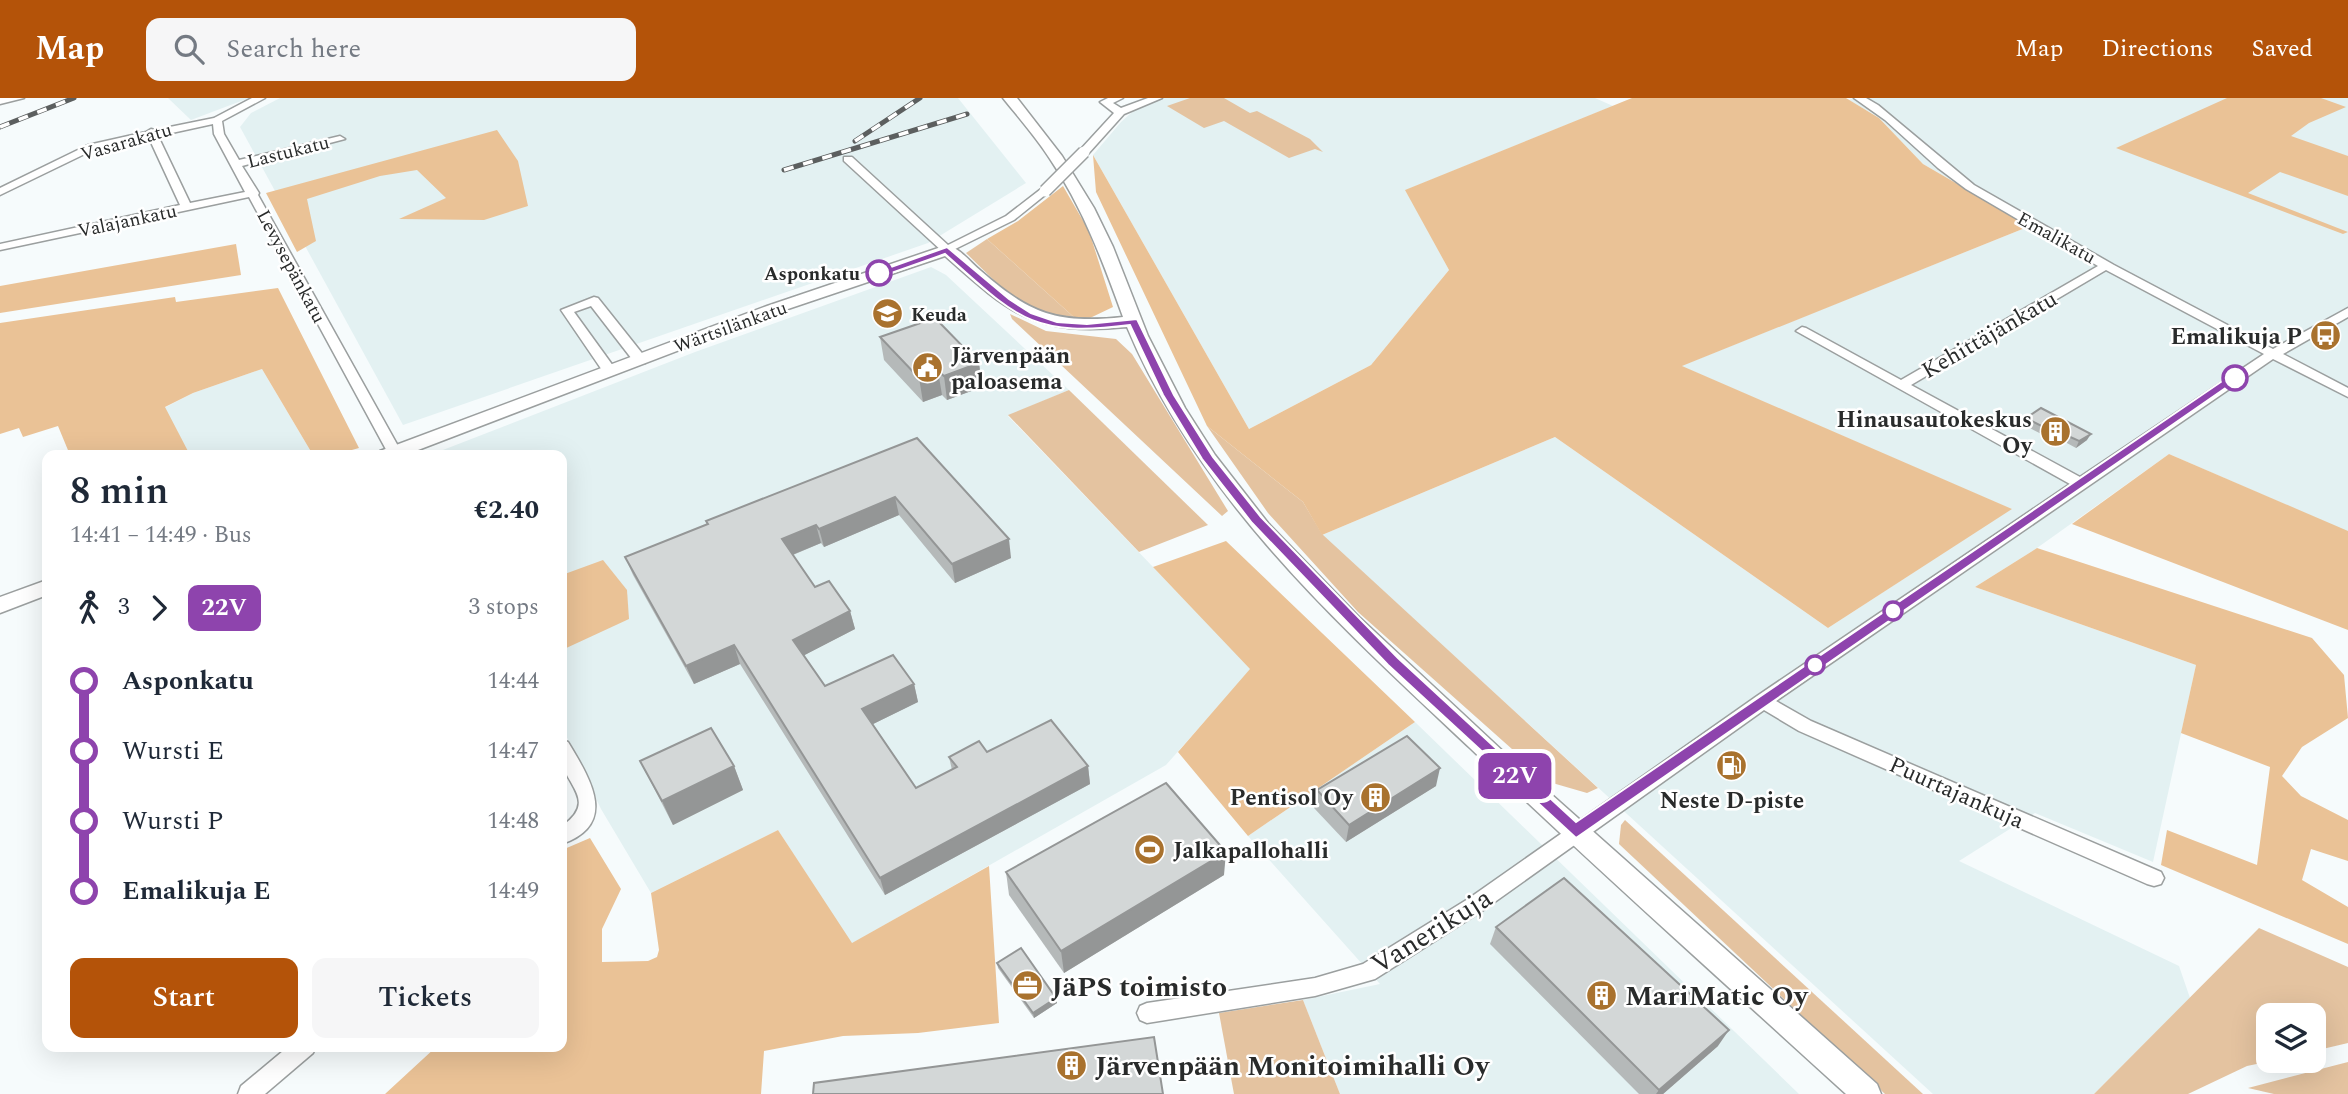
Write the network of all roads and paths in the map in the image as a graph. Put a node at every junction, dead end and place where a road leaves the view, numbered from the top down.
1 (19, 98) edge
2 (260, 98) edge
3 (1010, 98) edge
4 (1118, 98) edge
5 (1157, 98) edge
6 (1859, 98) edge
7 (0, 101) edge
8 (1120, 112) junction
9 (217, 120) junction
10 (151, 132) junction
11 (340, 139) dead end
12 (848, 159) dead end
13 (236, 163) junction
14 (0, 192) edge
15 (254, 193) junction
16 (187, 208) junction
17 (0, 247) edge
18 (947, 250) junction
19 (2107, 265) junction
20 (2348, 312) edge
21 (1134, 321) junction
22 (1802, 331) dead end
23 (2272, 354) junction
24 (640, 360) junction
25 (609, 370) junction
26 (1901, 385) junction
27 (2348, 393) edge
28 (391, 450) edge
29 (403, 450) edge
30 (2080, 483) junction
31 (42, 589) edge
32 (0, 605) edge
33 (1763, 701) junction
34 (567, 757) edge
35 (1576, 832) junction
36 (567, 833) edge
37 (2154, 878) dead end
38 (1147, 1013) dead end
39 (299, 1052) edge
40 (249, 1094) edge
41 (1867, 1094) edge

1 - 7 street
2 - 9 street
3 - 21 main road
4 - 8 street
5 - 8 street, Wärtsilänkatu
6 - 19 street, Emalikatu
8 - 18 street, Wärtsilänkatu, bridge
9 - 10 street, Vasarakatu
9 - 13 street, Levysepänkatu
10 - 14 street, Vasarakatu
10 - 16 street
11 - 13 street, Lastukatu
12 - 18 street
13 - 15 street, Levysepänkatu
15 - 16 street, Valajankatu
15 - 28 street, Levysepänkatu
16 - 17 street, Valajankatu
18 - 21 main road
18 - 24 main road, Wärtsilänkatu
19 - 23 street, Emalikatu
19 - 26 street, Kehittäjänkatu
20 - 23 street, Vanerikuja
21 - 35 main road
22 - 26 street
23 - 27 street, Emalikatu
23 - 30 street, Vanerikuja
24 - 25 main road, Wärtsilänkatu
24 - 25 street
25 - 29 main road, Wärtsilänkatu
26 - 30 street, Kehittäjänkatu
30 - 33 street, Vanerikuja
31 - 32 main road
33 - 35 street, Vanerikuja
33 - 37 street, Puurtajankuja
34 - 36 street
35 - 38 street, Vanerikuja
35 - 41 main road
39 - 40 street

